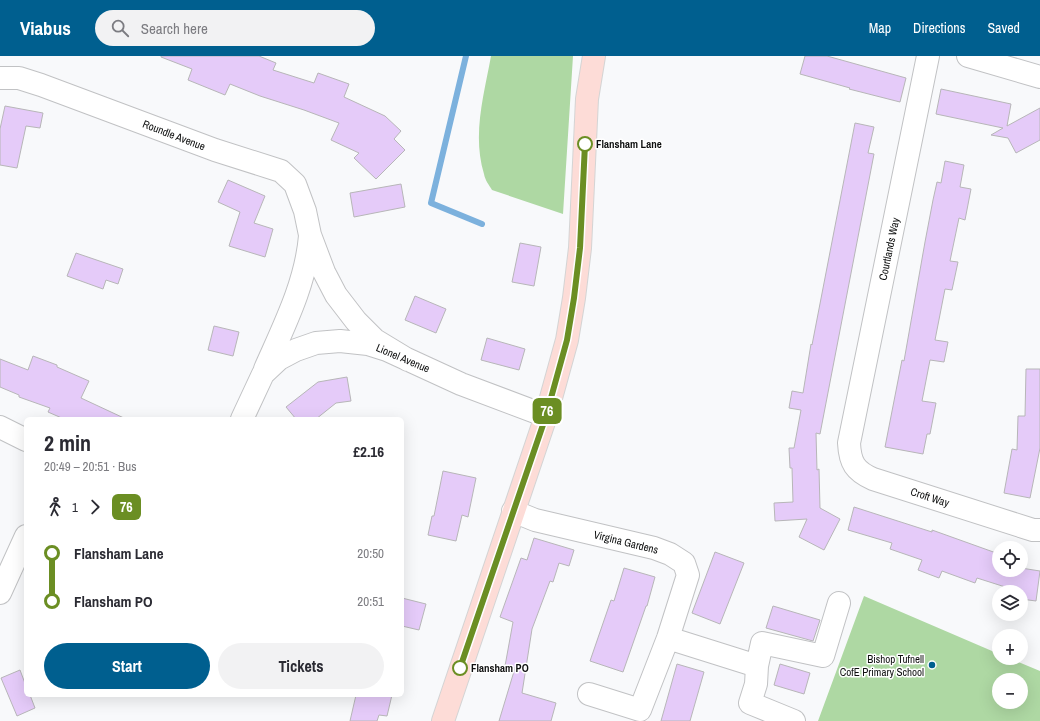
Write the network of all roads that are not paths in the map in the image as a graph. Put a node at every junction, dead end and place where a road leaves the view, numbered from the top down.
1 (594, 56) edge
2 (928, 56) edge
3 (968, 56) edge
4 (0, 78) edge
5 (1040, 78) edge
6 (310, 235) junction
7 (408, 360) junction
8 (263, 374) junction
9 (546, 416) junction
10 (243, 417) edge
11 (0, 427) edge
12 (24, 439) edge
13 (849, 443) joint
14 (513, 511) junction
15 (1037, 530) edge
16 (24, 540) edge
17 (0, 593) edge
18 (839, 603) dead end
19 (668, 638) junction
20 (757, 666) junction
21 (589, 694) dead end
22 (442, 721) edge
23 (794, 721) edge

1 - 9 main road
2 - 13 street, Courtlands Way
3 - 5 street
4 - 6 street, Roundle Avenue
6 - 7 street, Roundle Avenue
6 - 8 street, Roundle Avenue
7 - 8 street, Lionel Avenue
7 - 9 street, Lionel Avenue
8 - 10 street, Lionel Avenue
9 - 14 main road
11 - 12 street
13 - 15 street, Croft Way
14 - 19 street, Virgina Gardens
14 - 22 main road
16 - 17 street
18 - 20 street
19 - 20 street
19 - 21 street, Virgina Gardens
20 - 23 street

